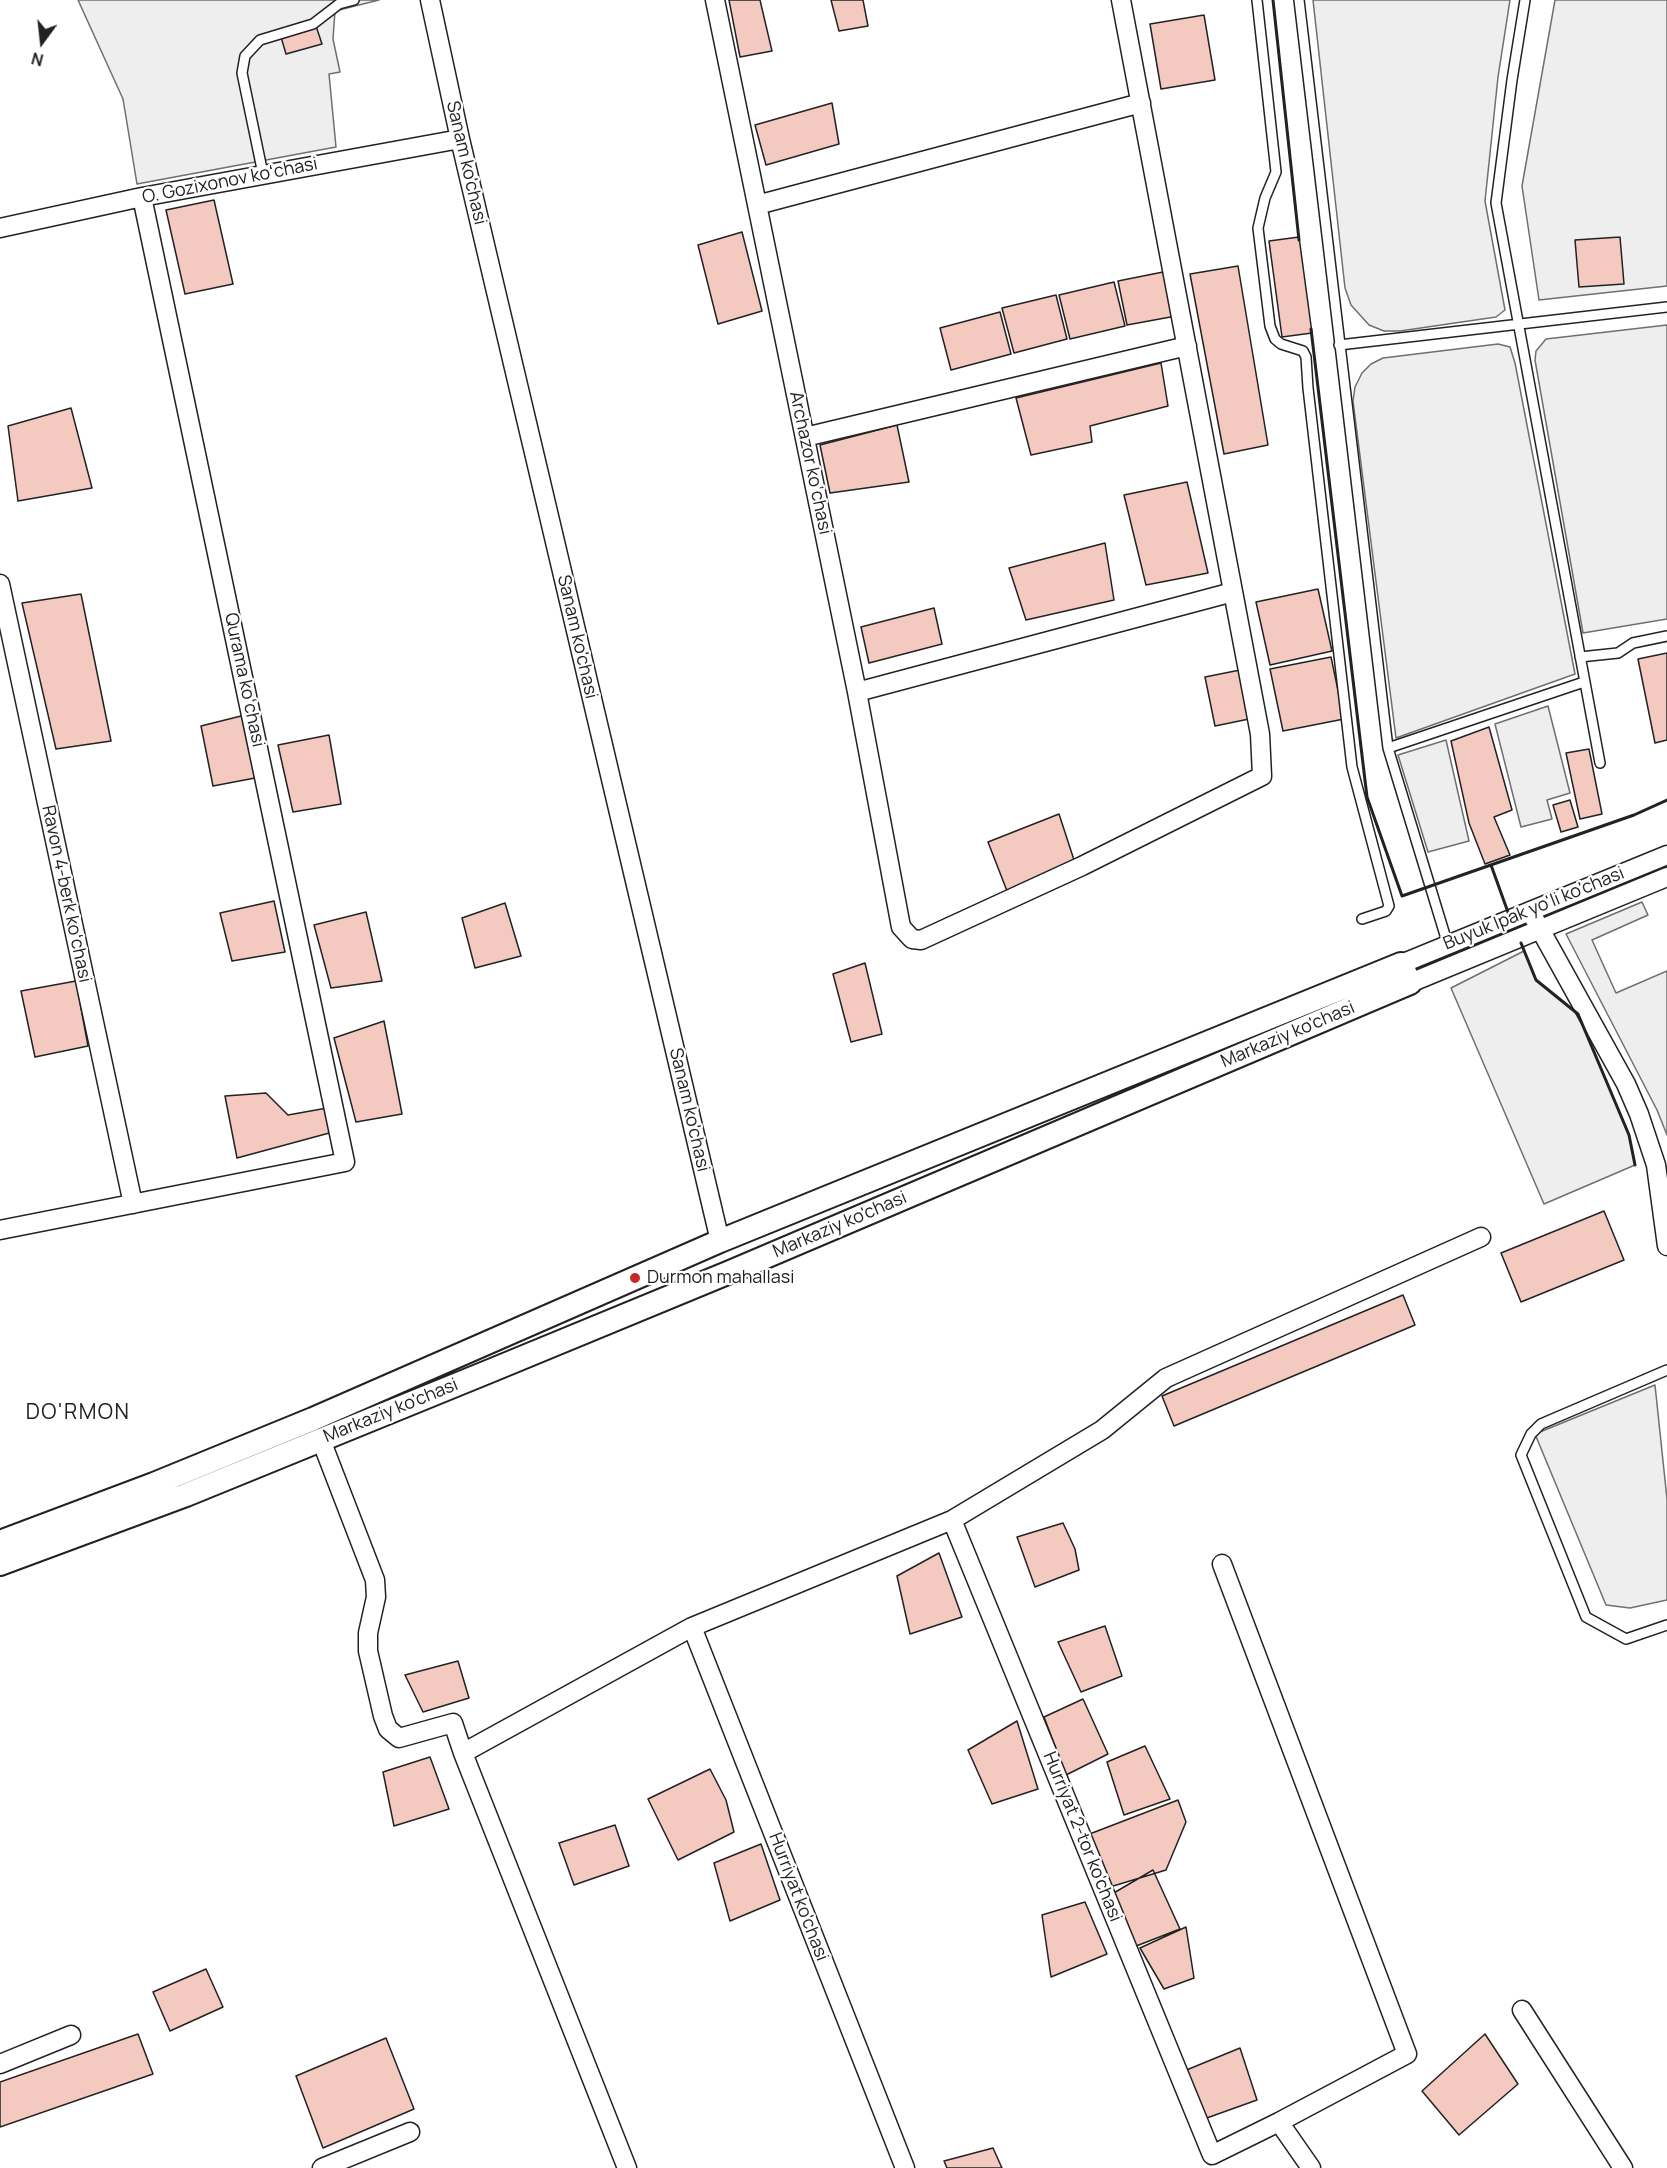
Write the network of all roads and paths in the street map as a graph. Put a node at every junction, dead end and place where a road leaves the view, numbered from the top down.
1 (354, 0) edge
2 (430, 0) edge
3 (715, 0) edge
4 (1121, 0) edge
5 (1257, 0) edge
6 (1299, 0) edge
7 (1525, 0) edge
8 (1141, 102) junction
9 (460, 139) junction
10 (263, 174) junction
11 (142, 197) junction
12 (757, 205) junction
13 (0, 228) edge
14 (1667, 307) edge
15 (1518, 324) junction
16 (1339, 345) junction
17 (1186, 346) junction
18 (805, 437) junction
19 (0, 584) edge
20 (1233, 592) junction
21 (1667, 636) edge
22 (1580, 657) junction
23 (1584, 682) junction
24 (857, 692) junction
25 (1388, 748) junction
26 (1600, 763) dead end
27 (1667, 855) edge
28 (1667, 877) edge
29 (1530, 911) junction
30 (1362, 919) dead end
31 (1539, 930) junction
32 (1448, 945) junction
33 (1405, 974) junction
34 (941, 1151) junction
35 (951, 1178) junction
36 (133, 1204) junction
37 (0, 1230) edge
38 (1481, 1238) dead end
39 (720, 1241) junction
40 (1667, 1246) edge
41 (730, 1272) junction
42 (1667, 1370) edge
43 (313, 1419) junction
44 (321, 1440) junction
45 (952, 1520) junction
46 (0, 1542) edge
47 (0, 1564) edge
48 (1222, 1564) dead end
49 (1667, 1625) edge
50 (692, 1627) junction
51 (463, 1753) junction
52 (1522, 2010) dead end
53 (71, 2035) dead end
54 (0, 2064) edge
55 (1279, 2122) junction
56 (410, 2132) dead end
57 (321, 2168) edge
58 (627, 2168) edge
59 (905, 2168) edge
60 (1311, 2168) edge
61 (1623, 2168) edge

1 - 10 lane
2 - 9 street, Sanam ko'chasi
3 - 12 street, Archazor ko‘chasi
4 - 8 street
5 - 30 lane
6 - 16 lane
7 - 15 lane
8 - 12 street
8 - 17 street
9 - 10 street, O. Gozixonov koʻchasi
9 - 39 street, Sanam ko'chasi
10 - 11 street, O. Gozixonov koʻchasi
11 - 13 street, O. Gozixonov koʻchasi
11 - 36 street, Qurama koʻchasi
12 - 18 street, Archazor ko‘chasi
14 - 15 lane
15 - 16 lane
15 - 22 lane
16 - 25 lane
17 - 18 street
17 - 20 street
18 - 24 street, Archazor ko‘chasi
19 - 36 street, Ravon 4-berk koʻchasi
20 - 24 street
20 - 24 street, Archazor ko‘chasi
21 - 22 lane
22 - 23 lane
23 - 25 lane
23 - 26 lane
25 - 32 lane
27 - 29 street, Buyuk Ipak yo'li ko'chasi
28 - 31 street, Buyuk Ipak yo'li ko'chasi
29 - 31 street
29 - 32 street, Buyuk Ipak yo'li ko'chasi
31 - 33 street, Buyuk Ipak yo'li ko'chasi
31 - 40 street
32 - 33 street, Buyuk Ipak yo'li ko'chasi
33 - 34 street, Markaziy ko'chasi
33 - 35 street, Markaziy ko'chasi
34 - 35 street
34 - 39 street, Markaziy ko'chasi
35 - 41 street, Markaziy ko'chasi
36 - 37 street
38 - 45 street
39 - 41 street, Sanam ko'chasi
39 - 43 street, Markaziy ko'chasi
41 - 44 street, Markaziy ko'chasi
42 - 49 lane
43 - 44 street
43 - 46 street, Markaziy ko'chasi
44 - 47 street, Markaziy ko'chasi
44 - 51 street
45 - 50 street
45 - 55 street, Hurriyat 2-tor ko'chasi
48 - 55 street
50 - 51 street
50 - 59 street, Hurriyat ko'chasi
51 - 58 street
52 - 61 street
53 - 54 street
55 - 60 street
56 - 57 street

